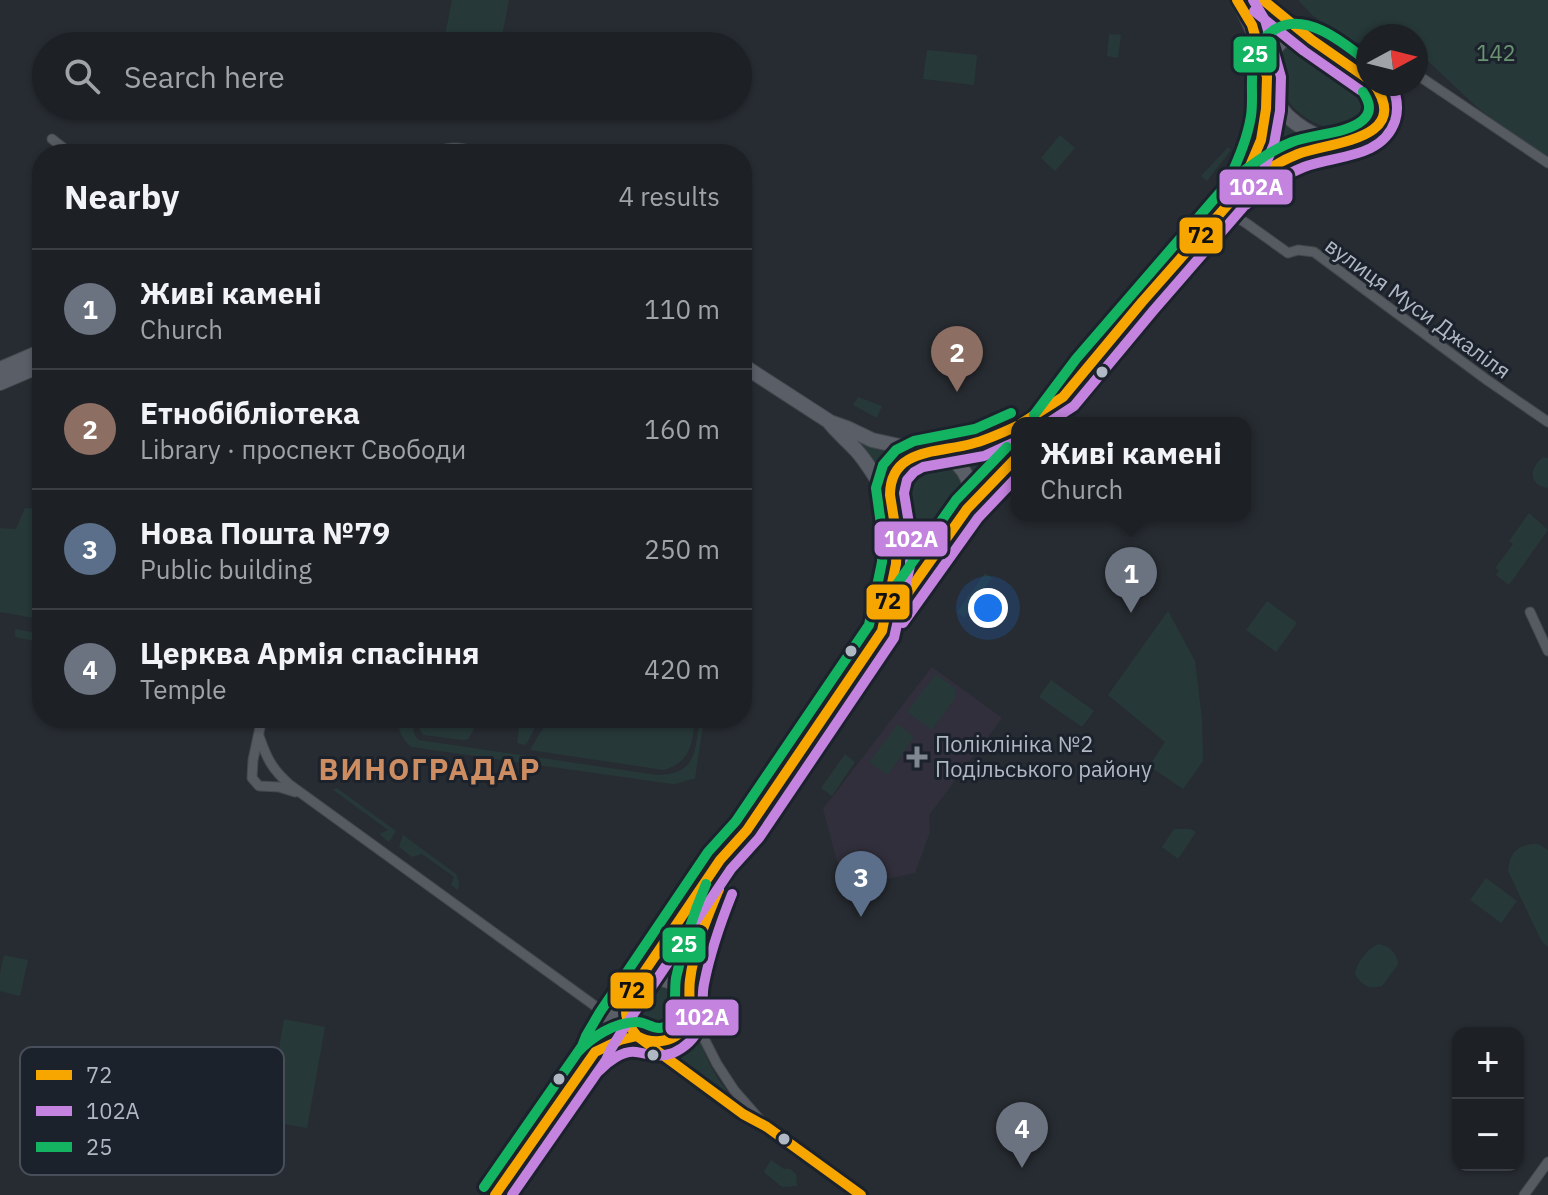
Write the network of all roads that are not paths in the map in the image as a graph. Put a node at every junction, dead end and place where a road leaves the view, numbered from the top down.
1 (1237, 0) edge
2 (1263, 0) edge
3 (1312, 40) junction
4 (1330, 52) junction
5 (1356, 52) edge
6 (1356, 70) edge
7 (1267, 77) junction
8 (1428, 82) edge
9 (1381, 96) edge
10 (52, 139) dead end
11 (1344, 141) junction
12 (58, 144) edge
13 (1548, 163) edge
14 (1239, 192) junction
15 (1224, 210) junction
16 (32, 355) edge
17 (0, 369) edge
18 (32, 369) edge
19 (752, 371) edge
20 (0, 383) edge
21 (1063, 397) junction
22 (1031, 417) edge
23 (1049, 417) edge
24 (830, 422) junction
25 (1548, 422) edge
26 (1011, 429) edge
27 (930, 452) junction
28 (1011, 463) edge
29 (893, 507) junction
30 (963, 515) junction
31 (1530, 612) dead end
32 (882, 631) junction
33 (1548, 651) edge
34 (260, 728) edge
35 (259, 736) junction
36 (273, 769) junction
37 (252, 773) junction
38 (269, 786) junction
39 (304, 795) junction
40 (747, 830) junction
41 (630, 993) junction
42 (688, 1005) junction
43 (612, 1020) junction
44 (640, 1038) junction
45 (595, 1052) junction
46 (767, 1127) junction
47 (1548, 1162) edge
48 (495, 1195) edge
49 (861, 1195) edge
50 (1524, 1195) edge

1 - 7 street
2 - 3 street
3 - 4 street
3 - 7 street
4 - 5 street
4 - 6 street
7 - 11 street
7 - 14 street
8 - 13 street
9 - 11 street
10 - 12 street
11 - 14 street
14 - 15 street
15 - 21 street
15 - 25 street, вулиця Муси Джаліля
16 - 17 street
18 - 20 street
19 - 24 street
21 - 22 street
21 - 23 street
24 - 27 street
24 - 29 street
26 - 27 street
27 - 29 street
27 - 30 street
28 - 30 street
29 - 30 street
29 - 32 street
30 - 32 street
31 - 33 street
32 - 40 street
34 - 35 street
35 - 36 street
35 - 37 street
36 - 37 street
36 - 38 street
36 - 39 street
37 - 38 street
38 - 39 street
39 - 43 street
40 - 41 street
40 - 42 street
41 - 42 street
41 - 43 street
41 - 44 street
42 - 44 street
42 - 46 street
43 - 44 street
43 - 45 street
44 - 45 street
44 - 46 street
45 - 48 street
46 - 49 street
47 - 50 street

